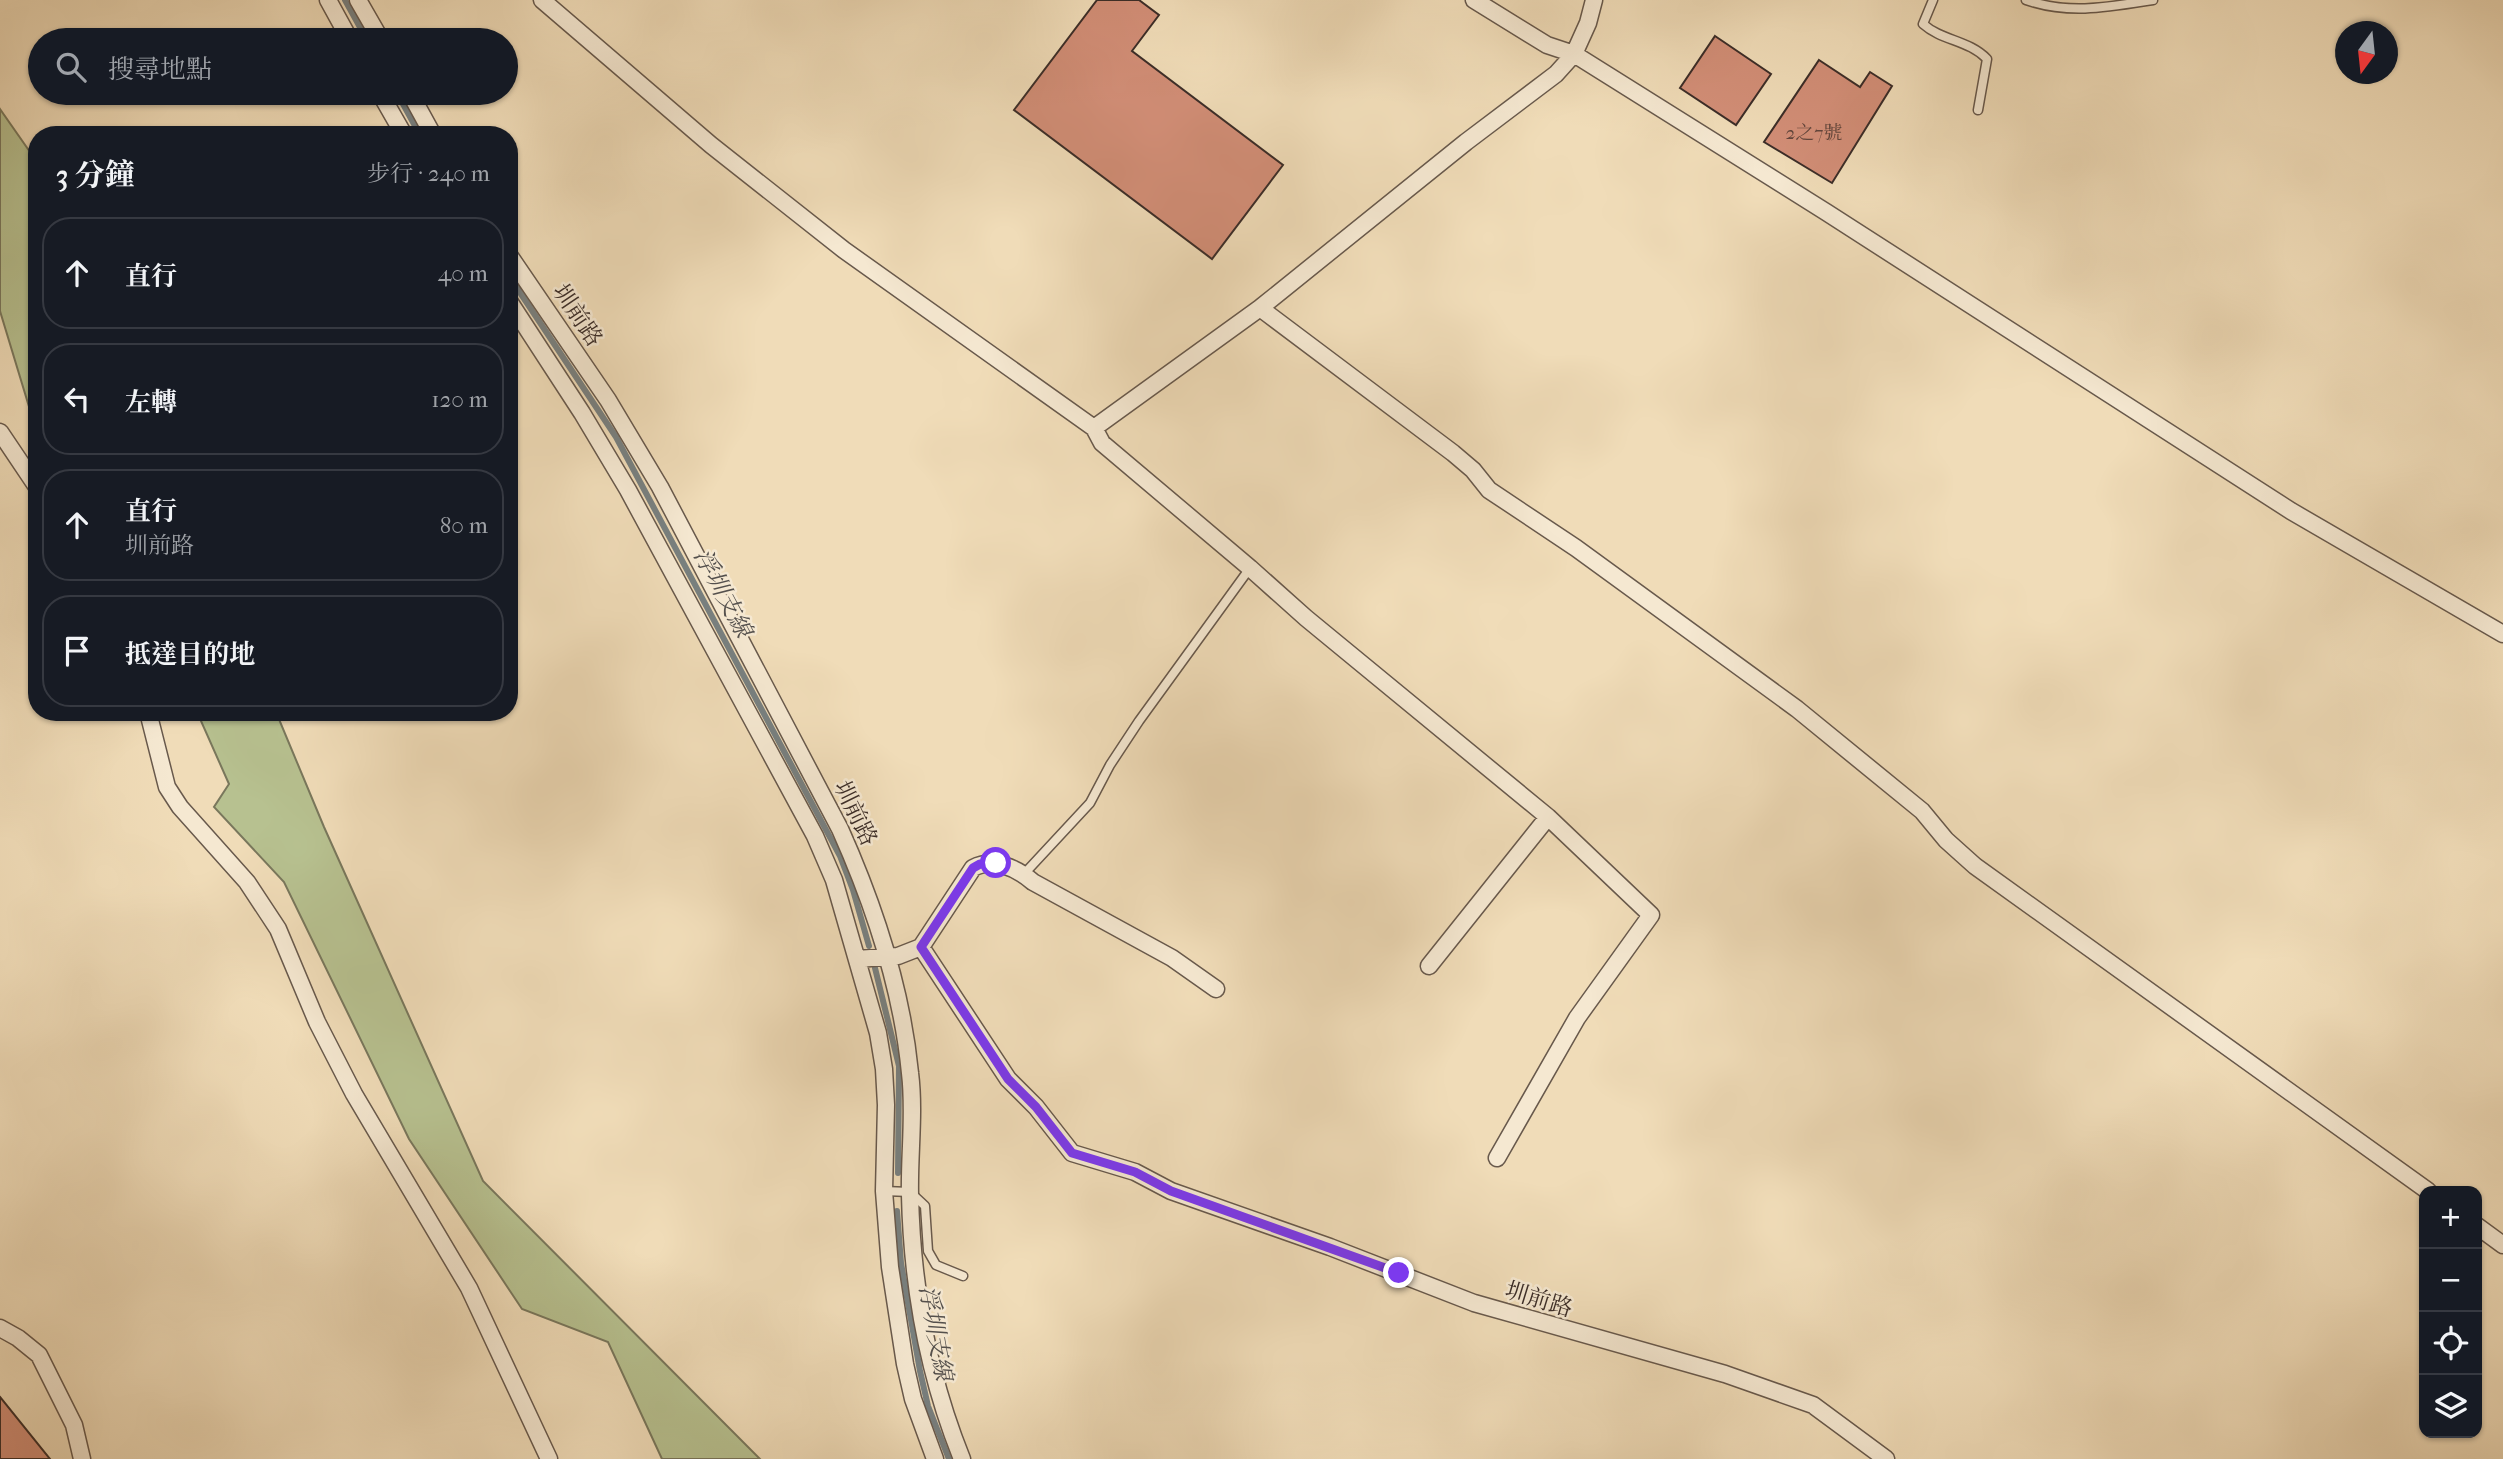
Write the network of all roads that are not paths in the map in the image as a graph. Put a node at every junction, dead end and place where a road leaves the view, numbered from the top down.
1 (327, 0) edge
2 (358, 0) edge
3 (542, 0) edge
4 (1474, 0) edge
5 (1594, 0) edge
6 (1933, 0) edge
7 (2026, 0) edge
8 (2153, 0) edge
9 (343, 28) edge
10 (373, 28) edge
11 (1574, 54) junction
12 (387, 105) edge
13 (417, 105) edge
14 (1978, 110) dead end
15 (399, 126) edge
16 (428, 126) edge
17 (518, 268) edge
18 (1261, 308) junction
19 (518, 315) edge
20 (1094, 428) junction
21 (0, 432) edge
22 (28, 473) edge
23 (1250, 568) junction
24 (2503, 634) edge
25 (150, 721) edge
26 (1548, 817) junction
27 (1024, 874) junction
28 (921, 947) junction
29 (886, 956) junction
30 (858, 959) junction
31 (1429, 966) dead end
32 (1216, 989) dead end
33 (1497, 1158) dead end
34 (2421, 1186) edge
35 (884, 1191) junction
36 (910, 1192) junction
37 (2482, 1229) edge
38 (2503, 1244) edge
39 (963, 1276) dead end
40 (0, 1328) edge
41 (82, 1459) edge
42 (549, 1459) edge
43 (935, 1459) edge
44 (961, 1459) edge
45 (1886, 1459) edge

1 - 9 street
2 - 10 street
3 - 20 street
4 - 11 street
5 - 11 street
6 - 14 lane
7 - 8 lane
11 - 18 street
11 - 24 street
12 - 15 street
13 - 16 street
17 - 29 street, 圳前路
18 - 20 street
18 - 34 street
19 - 30 street, 圳前路
20 - 23 street
21 - 22 street
23 - 26 street
23 - 27 lane
25 - 42 street
26 - 31 street
26 - 33 street
27 - 28 street
27 - 32 street
28 - 29 street
28 - 45 street, 圳前路
29 - 30 street
29 - 36 street, 圳前路
30 - 35 street, 圳前路
35 - 36 lane
35 - 43 street, 圳前路
36 - 39 lane
36 - 44 street, 圳前路
37 - 38 street
40 - 41 street

